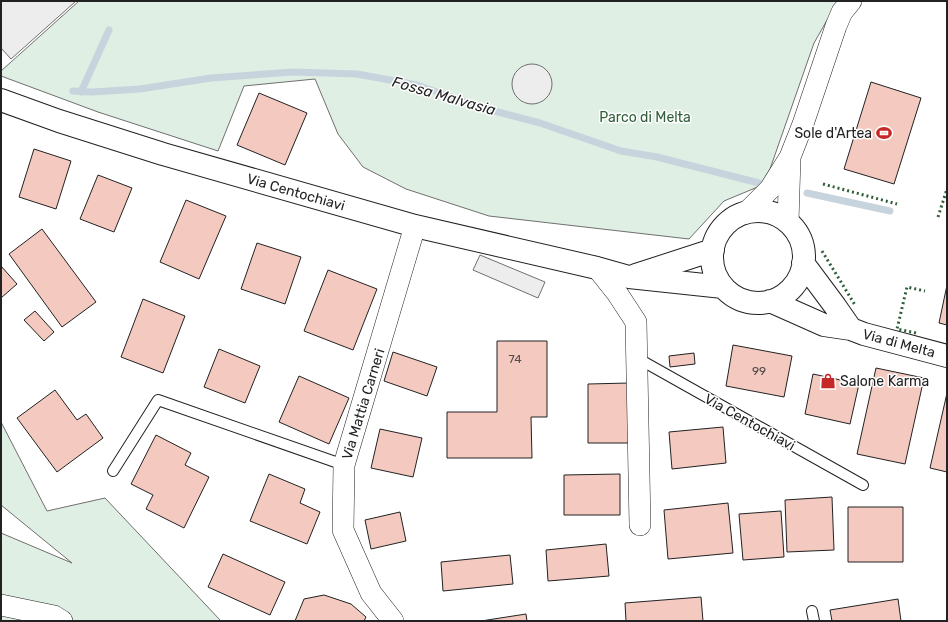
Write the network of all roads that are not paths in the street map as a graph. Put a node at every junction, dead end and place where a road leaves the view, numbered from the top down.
1 (851, 1) edge
2 (1, 100) edge
3 (790, 157) junction
4 (746, 213) junction
5 (788, 222) junction
6 (415, 226) junction
7 (713, 250) junction
8 (803, 263) junction
9 (597, 268) junction
10 (629, 277) junction
11 (723, 287) junction
12 (770, 301) junction
13 (851, 329) junction
14 (947, 356) edge
15 (637, 358) junction
16 (344, 465) junction
17 (113, 471) dead end
18 (863, 485) dead end
19 (640, 525) dead end
20 (1, 605) edge
21 (62, 621) edge
22 (393, 621) edge

1 - 3 street
2 - 6 street, Via Centochiavi
3 - 4 street
3 - 5 street
4 - 5 street, Via di Melta
4 - 7 street, Via di Melta
5 - 8 street, Via di Melta
6 - 9 street, Via Centochiavi
6 - 16 street, Via Mattia Carneri
7 - 10 street
7 - 11 street, Via di Melta
8 - 12 street, Via di Melta
8 - 13 street, Via di Melta
9 - 10 street, Via Centochiavi
9 - 15 street
10 - 11 street, Via Centochiavi
11 - 12 street, Via di Melta
12 - 13 street, Via di Melta
13 - 14 street, Via di Melta
15 - 18 lane, Via Centochiavi
15 - 19 street
16 - 17 lane
16 - 22 street, Via Mattia Carneri
20 - 21 street

